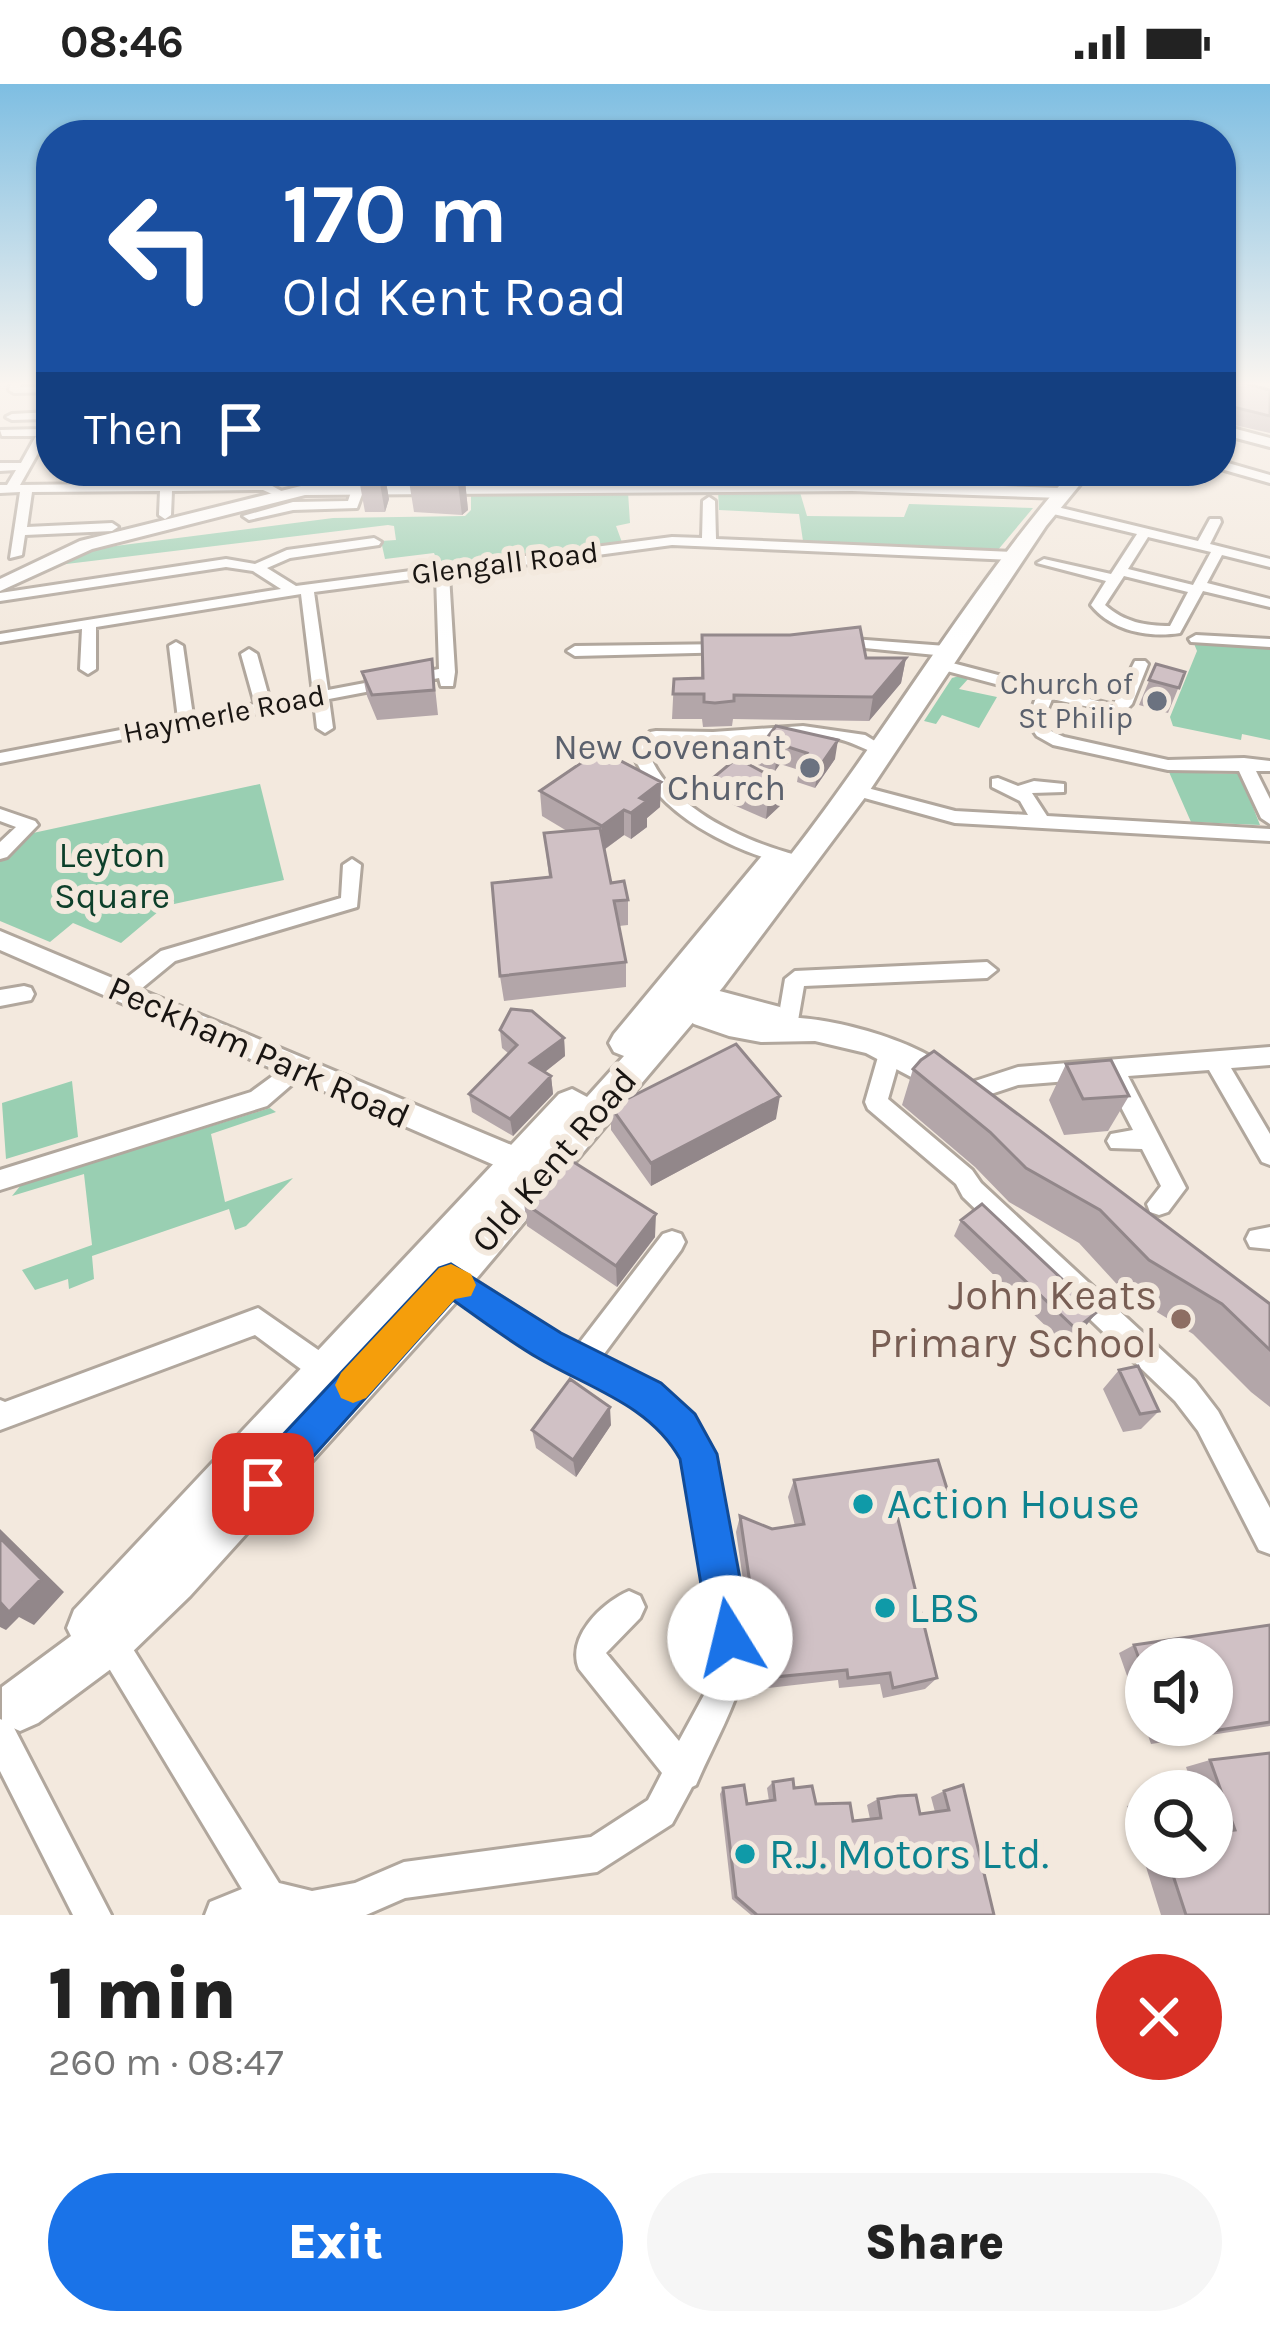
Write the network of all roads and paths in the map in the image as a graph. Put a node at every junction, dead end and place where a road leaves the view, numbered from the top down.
1 (1236, 469) edge
2 (1270, 479) edge
3 (320, 486) edge
4 (373, 486) edge
5 (710, 486) edge
6 (992, 486) edge
7 (1068, 486) edge
8 (168, 487) junction
9 (13, 488) edge
10 (319, 489) junction
11 (358, 489) junction
12 (279, 494) junction
13 (1055, 501) junction
14 (165, 514) dead end
15 (249, 516) dead end
16 (1215, 522) dead end
17 (112, 527) dead end
18 (20, 530) junction
19 (1145, 532) junction
20 (374, 542) dead end
21 (709, 542) junction
22 (329, 548) junction
23 (1210, 548) junction
24 (15, 555) dead end
25 (1013, 556) junction
26 (1044, 563) dead end
27 (1270, 563) edge
28 (256, 568) junction
29 (1118, 575) junction
30 (443, 576) dead end
31 (341, 585) junction
32 (0, 586) edge
33 (1198, 588) junction
34 (300, 590) junction
35 (0, 596) edge
36 (1270, 603) edge
37 (89, 624) junction
38 (0, 638) edge
39 (1196, 639) dead end
40 (820, 642) edge
41 (1270, 643) edge
42 (176, 646) dead end
43 (739, 649) edge
44 (575, 651) dead end
45 (249, 654) dead end
46 (939, 662) junction
47 (1140, 664) dead end
48 (88, 669) dead end
49 (320, 695) junction
50 (1045, 695) junction
51 (263, 706) junction
52 (186, 721) junction
53 (325, 728) dead end
54 (871, 747) junction
55 (0, 758) edge
56 (1244, 764) junction
57 (1270, 766) edge
58 (998, 783) dead end
59 (1058, 788) dead end
60 (856, 790) junction
61 (1019, 790) junction
62 (0, 815) edge
63 (1270, 818) edge
64 (1041, 822) junction
65 (1270, 835) edge
66 (0, 854) edge
67 (788, 855) junction
68 (352, 865) dead end
69 (0, 940) edge
70 (988, 970) dead end
71 (123, 992) junction
72 (24, 994) dead end
73 (680, 997) junction
74 (0, 998) edge
75 (788, 1027) junction
76 (891, 1050) junction
77 (1270, 1055) edge
78 (1215, 1060) junction
79 (296, 1068) junction
80 (1113, 1068) junction
81 (977, 1106) joint
82 (1149, 1139) junction
83 (1119, 1142) dead end
84 (563, 1148) junction
85 (1270, 1155) edge
86 (519, 1162) junction
87 (0, 1180) edge
88 (1159, 1204) dead end
89 (673, 1241) dead end
90 (451, 1279) junction
91 (581, 1363) junction
92 (328, 1371) junction
93 (0, 1414) edge
94 (1270, 1539) edge
95 (629, 1607) dead end
96 (109, 1639) junction
97 (7, 1721) edge
98 (684, 1773) junction
99 (268, 1898) junction
100 (93, 1915) edge
101 (223, 1915) edge

1 - 2 street
3 - 10 street
4 - 11 main road
5 - 21 street
6 - 13 main road
7 - 13 highway, Old Kent Road
8 - 9 street
8 - 12 street
8 - 14 street
9 - 18 street
10 - 11 main road
10 - 12 main road
11 - 15 street
12 - 32 main road
13 - 19 street
13 - 25 highway, Old Kent Road
16 - 23 street
17 - 18 street
18 - 24 street
19 - 23 street
19 - 29 street
20 - 22 street
21 - 25 street, Glengall Road
21 - 31 street, Glengall Road
22 - 28 street
22 - 31 street
23 - 27 street
23 - 33 street
25 - 46 highway, Old Kent Road
26 - 29 street
28 - 34 street
28 - 35 street
29 - 33 street
29 - 33 street
30 - 49 street, Haymerle Road
31 - 34 street, Glengall Road
33 - 36 street
34 - 37 street, Glengall Road
34 - 49 street
37 - 38 street, Glengall Road
37 - 48 street
39 - 41 street
40 - 46 street
42 - 52 street
43 - 44 street
45 - 51 street
46 - 50 street
46 - 54 highway, Old Kent Road
47 - 50 street
49 - 51 street, Haymerle Road
49 - 53 street
50 - 56 street
51 - 52 street, Haymerle Road
52 - 55 street, Haymerle Road
54 - 60 highway, Old Kent Road
54 - 67 highway, Old Kent Road
54 - 67 street
56 - 57 street
56 - 63 street
58 - 61 street
59 - 61 street
60 - 64 street
60 - 67 highway, Old Kent Road
61 - 64 street
62 - 66 street
64 - 65 street
67 - 73 highway, Old Kent Road
68 - 71 street
69 - 71 main road, Peckham Park Road
70 - 75 street
71 - 79 main road, Peckham Park Road
72 - 74 street
73 - 75 main road
73 - 84 highway, Old Kent Road
73 - 86 highway, Old Kent Road
75 - 76 main road
76 - 81 main road
76 - 94 street
77 - 78 street
78 - 80 street
78 - 85 street
79 - 86 main road, Peckham Park Road
79 - 87 street
80 - 81 street
80 - 82 street
82 - 83 street
82 - 88 street
84 - 86 main road
84 - 90 highway, Old Kent Road
86 - 92 highway, Old Kent Road
89 - 91 street
90 - 91 street
90 - 92 highway
90 - 96 highway, Old Kent Road
91 - 98 street
92 - 93 street
92 - 97 highway, Old Kent Road
95 - 98 street
96 - 97 highway, Old Kent Road
96 - 99 street
97 - 100 street
98 - 99 street
99 - 101 street

